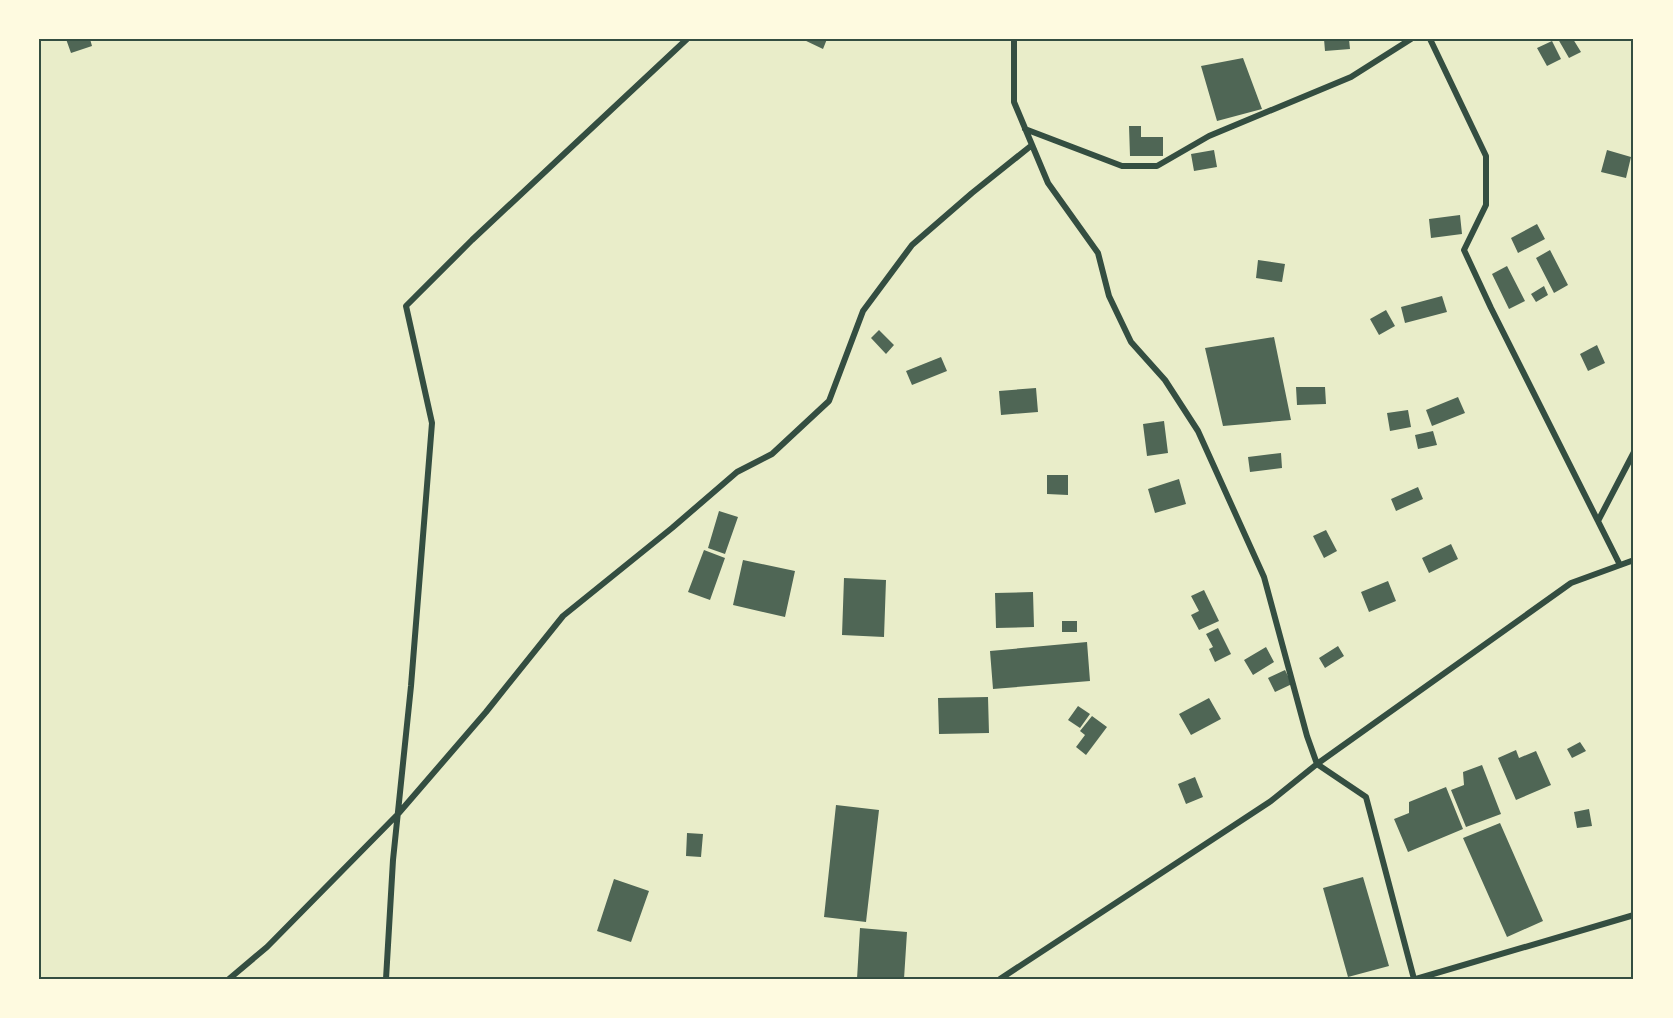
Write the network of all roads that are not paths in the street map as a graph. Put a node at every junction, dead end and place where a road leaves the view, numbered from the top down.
1 (687, 39) edge
2 (1014, 39) edge
3 (1411, 39) edge
4 (1430, 39) edge
5 (1025, 129) junction
6 (1032, 145) junction
7 (1634, 452) edge
8 (1598, 521) junction
9 (1634, 560) edge
10 (1620, 565) junction
11 (1317, 764) junction
12 (398, 814) junction
13 (1634, 915) edge
14 (229, 979) edge
15 (387, 979) edge
16 (1000, 979) edge
17 (1415, 979) edge

1 - 12 street
2 - 5 street
3 - 5 street
4 - 8 street
5 - 6 street
6 - 11 street
6 - 12 street
7 - 8 street
8 - 10 street
9 - 10 street
10 - 11 street
11 - 16 street
11 - 17 street
12 - 14 street
12 - 15 street
13 - 17 street

